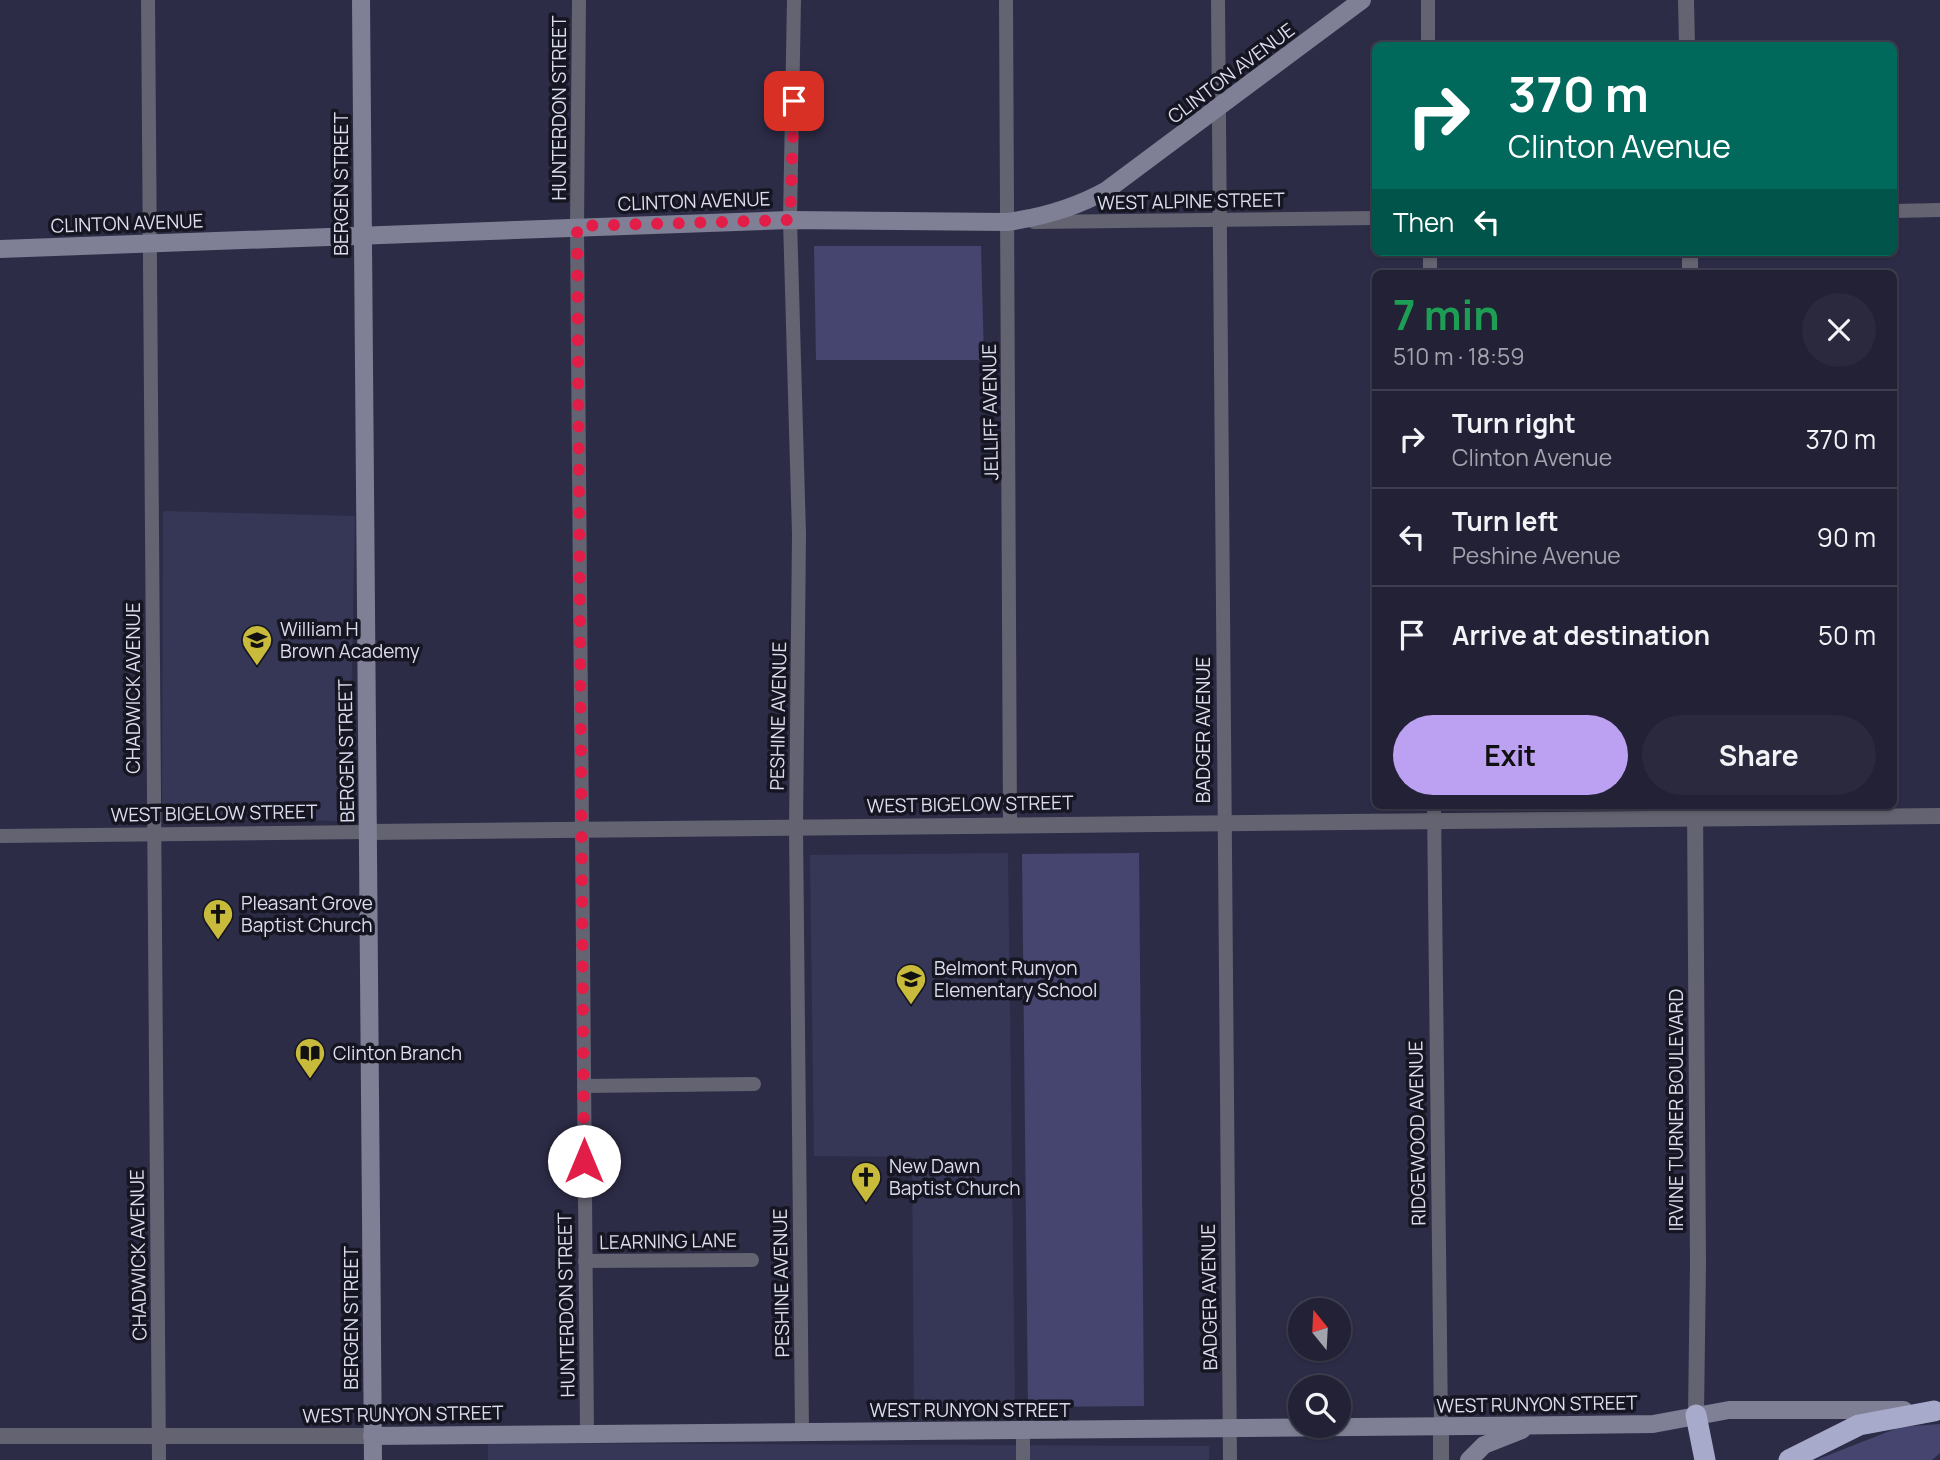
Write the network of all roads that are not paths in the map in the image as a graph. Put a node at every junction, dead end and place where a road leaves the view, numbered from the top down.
1 (148, 0) edge
2 (361, 0) edge
3 (579, 0) edge
4 (794, 0) edge
5 (1006, 0) edge
6 (1218, 0) edge
7 (1362, 0) edge
8 (1428, 0) edge
9 (1686, 0) edge
10 (1428, 42) edge
11 (1687, 42) edge
12 (1218, 110) junction
13 (1940, 210) edge
14 (1897, 211) edge
15 (1372, 218) edge
16 (790, 220) junction
17 (1220, 220) junction
18 (1007, 222) junction
19 (577, 226) junction
20 (363, 234) junction
21 (150, 243) junction
22 (0, 249) edge
23 (1434, 813) edge
24 (1695, 813) edge
25 (1940, 816) edge
26 (1223, 822) junction
27 (1010, 824) junction
28 (796, 828) junction
29 (582, 830) junction
30 (368, 832) junction
31 (153, 835) junction
32 (0, 836) edge
33 (754, 1084) dead end
34 (584, 1086) junction
35 (752, 1260) dead end
36 (585, 1261) junction
37 (1937, 1411) edge
38 (1696, 1415) junction
39 (1531, 1425) junction
40 (1441, 1426) junction
41 (1230, 1428) junction
42 (1023, 1430) junction
43 (802, 1432) junction
44 (587, 1434) junction
45 (0, 1436) edge
46 (372, 1436) junction
47 (159, 1438) junction
48 (159, 1460) edge
49 (373, 1460) edge
50 (1023, 1460) edge
51 (1230, 1460) edge
52 (1441, 1460) edge
53 (1469, 1460) edge
54 (1705, 1460) edge
55 (1789, 1460) edge

1 - 21 street, CHADWICK AVENUE
2 - 20 main road, BERGEN STREET
3 - 19 street, HUNTERDON STREET
4 - 16 street, PESHINE AVENUE
5 - 18 street, JELLIFF AVENUE
6 - 12 street, BADGER AVENUE
7 - 12 main road, CLINTON AVENUE
8 - 10 street
9 - 11 street
12 - 17 street, BADGER AVENUE
12 - 18 main road, CLINTON AVENUE
13 - 14 street
15 - 17 street, WEST ALPINE STREET
16 - 18 main road, CLINTON AVENUE
16 - 19 main road, CLINTON AVENUE
16 - 28 street, PESHINE AVENUE
17 - 18 street, WEST ALPINE STREET
17 - 26 street, BADGER AVENUE
18 - 27 street, JELLIFF AVENUE
19 - 20 main road, CLINTON AVENUE
19 - 29 street, HUNTERDON STREET
20 - 21 main road, CLINTON AVENUE
20 - 30 main road, BERGEN STREET
21 - 22 main road, CLINTON AVENUE
21 - 31 street, CHADWICK AVENUE
23 - 24 street, WEST BIGELOW STREET
23 - 26 street, WEST BIGELOW STREET
23 - 40 street, RIDGEWOOD AVENUE
24 - 25 street, WEST BIGELOW STREET
24 - 38 street, IRVINE TURNER BOULEVARD
26 - 27 street, WEST BIGELOW STREET
26 - 41 street, BADGER AVENUE
27 - 28 street, WEST BIGELOW STREET
28 - 29 street, WEST BIGELOW STREET
28 - 43 street, PESHINE AVENUE
29 - 30 street, WEST BIGELOW STREET
29 - 34 street, HUNTERDON STREET
30 - 31 street, WEST BIGELOW STREET
30 - 46 main road, BERGEN STREET
31 - 32 street, WEST BIGELOW STREET
31 - 47 street, CHADWICK AVENUE
33 - 34 street
34 - 36 street, HUNTERDON STREET
35 - 36 street, LEARNING LANE
36 - 44 street, HUNTERDON STREET
37 - 38 main road, WEST RUNYON STREET
37 - 55 highway
38 - 39 main road, WEST RUNYON STREET
38 - 54 highway
39 - 40 main road, WEST RUNYON STREET
39 - 53 main road
40 - 41 main road, WEST RUNYON STREET
40 - 52 street, RIDGEWOOD AVENUE
41 - 42 main road, WEST RUNYON STREET
41 - 51 street, BADGER AVENUE
42 - 43 main road, WEST RUNYON STREET
42 - 50 street
43 - 44 main road, WEST RUNYON STREET
44 - 46 main road, WEST RUNYON STREET
45 - 47 street, WEST RUNYON STREET
46 - 47 street, WEST RUNYON STREET
46 - 49 main road, BERGEN STREET
47 - 48 street, CHADWICK AVENUE

